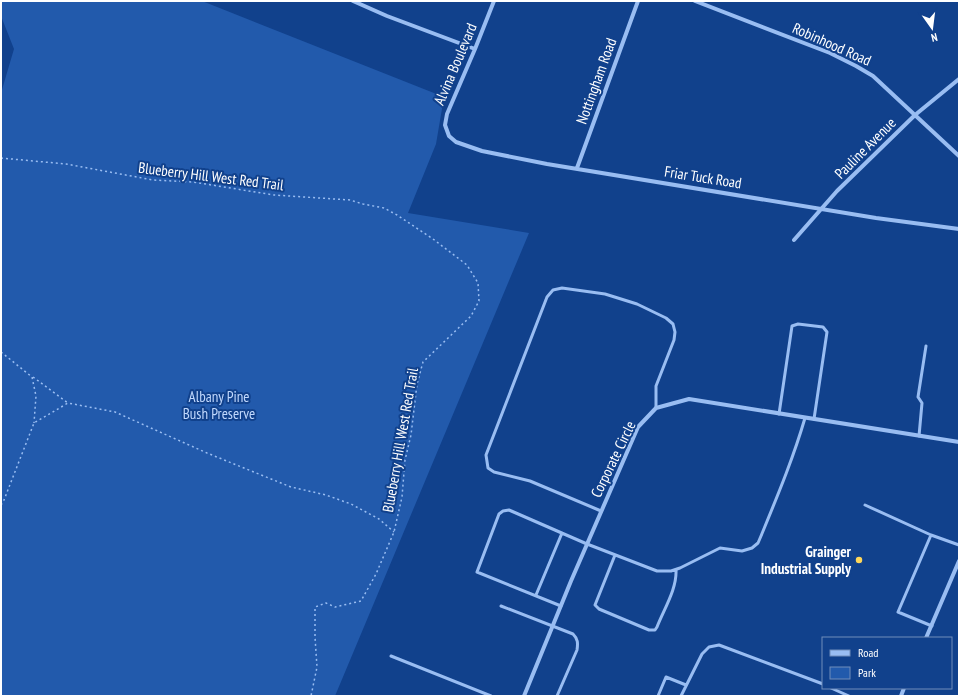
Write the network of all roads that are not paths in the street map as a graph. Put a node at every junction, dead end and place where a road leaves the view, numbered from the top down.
1 (354, 1) edge
2 (494, 1) edge
3 (638, 1) edge
4 (695, 1) edge
5 (475, 49) junction
6 (959, 79) edge
7 (915, 115) junction
8 (450, 136) joint
9 (959, 156) edge
10 (577, 168) junction
11 (822, 209) junction
12 (958, 230) edge
13 (794, 240) dead end
14 (926, 346) dead end
15 (656, 408) junction
16 (779, 414) junction
17 (805, 418) junction
18 (814, 419) junction
19 (919, 436) junction
20 (959, 442) edge
21 (865, 505) dead end
22 (601, 511) junction
23 (562, 533) junction
24 (930, 535) junction
25 (587, 544) junction
26 (959, 545) edge
27 (615, 555) junction
28 (959, 561) edge
29 (676, 570) junction
30 (536, 595) junction
31 (501, 606) dead end
32 (561, 606) junction
33 (553, 626) junction
34 (932, 626) junction
35 (926, 637) edge
36 (390, 656) dead end
37 (822, 684) edge
38 (686, 685) junction
39 (833, 689) edge
40 (491, 696) edge
41 (524, 696) edge
42 (557, 696) edge
43 (658, 696) edge
44 (681, 696) edge
45 (849, 696) edge

1 - 5 street
2 - 5 street, Alvina Boulevard
3 - 10 street, Nottingham Road
4 - 7 street, Robinhood Road
5 - 8 street, Alvina Boulevard
6 - 7 street, Pauline Avenue
7 - 9 street, Robinhood Road
7 - 11 street, Pauline Avenue
8 - 10 street, Friar Tuck Road
10 - 11 street, Friar Tuck Road
11 - 12 street, Friar Tuck Road
11 - 13 street, Pauline Avenue
14 - 19 lane
15 - 16 street
15 - 22 street, Corporate Circle
15 - 22 lane
16 - 17 street
16 - 18 lane
17 - 18 street
17 - 29 lane
18 - 19 street
19 - 20 street
21 - 24 lane
22 - 25 street, Corporate Circle
23 - 25 lane
23 - 30 lane
23 - 30 lane
24 - 26 lane
24 - 34 lane
25 - 27 lane
25 - 32 street, Corporate Circle
27 - 29 lane
27 - 29 lane
28 - 34 street
30 - 32 lane
31 - 33 lane
32 - 33 street, Corporate Circle
33 - 41 street, Corporate Circle
33 - 42 lane
34 - 35 street
36 - 40 lane
37 - 38 lane
38 - 43 lane
38 - 44 lane
39 - 45 lane

